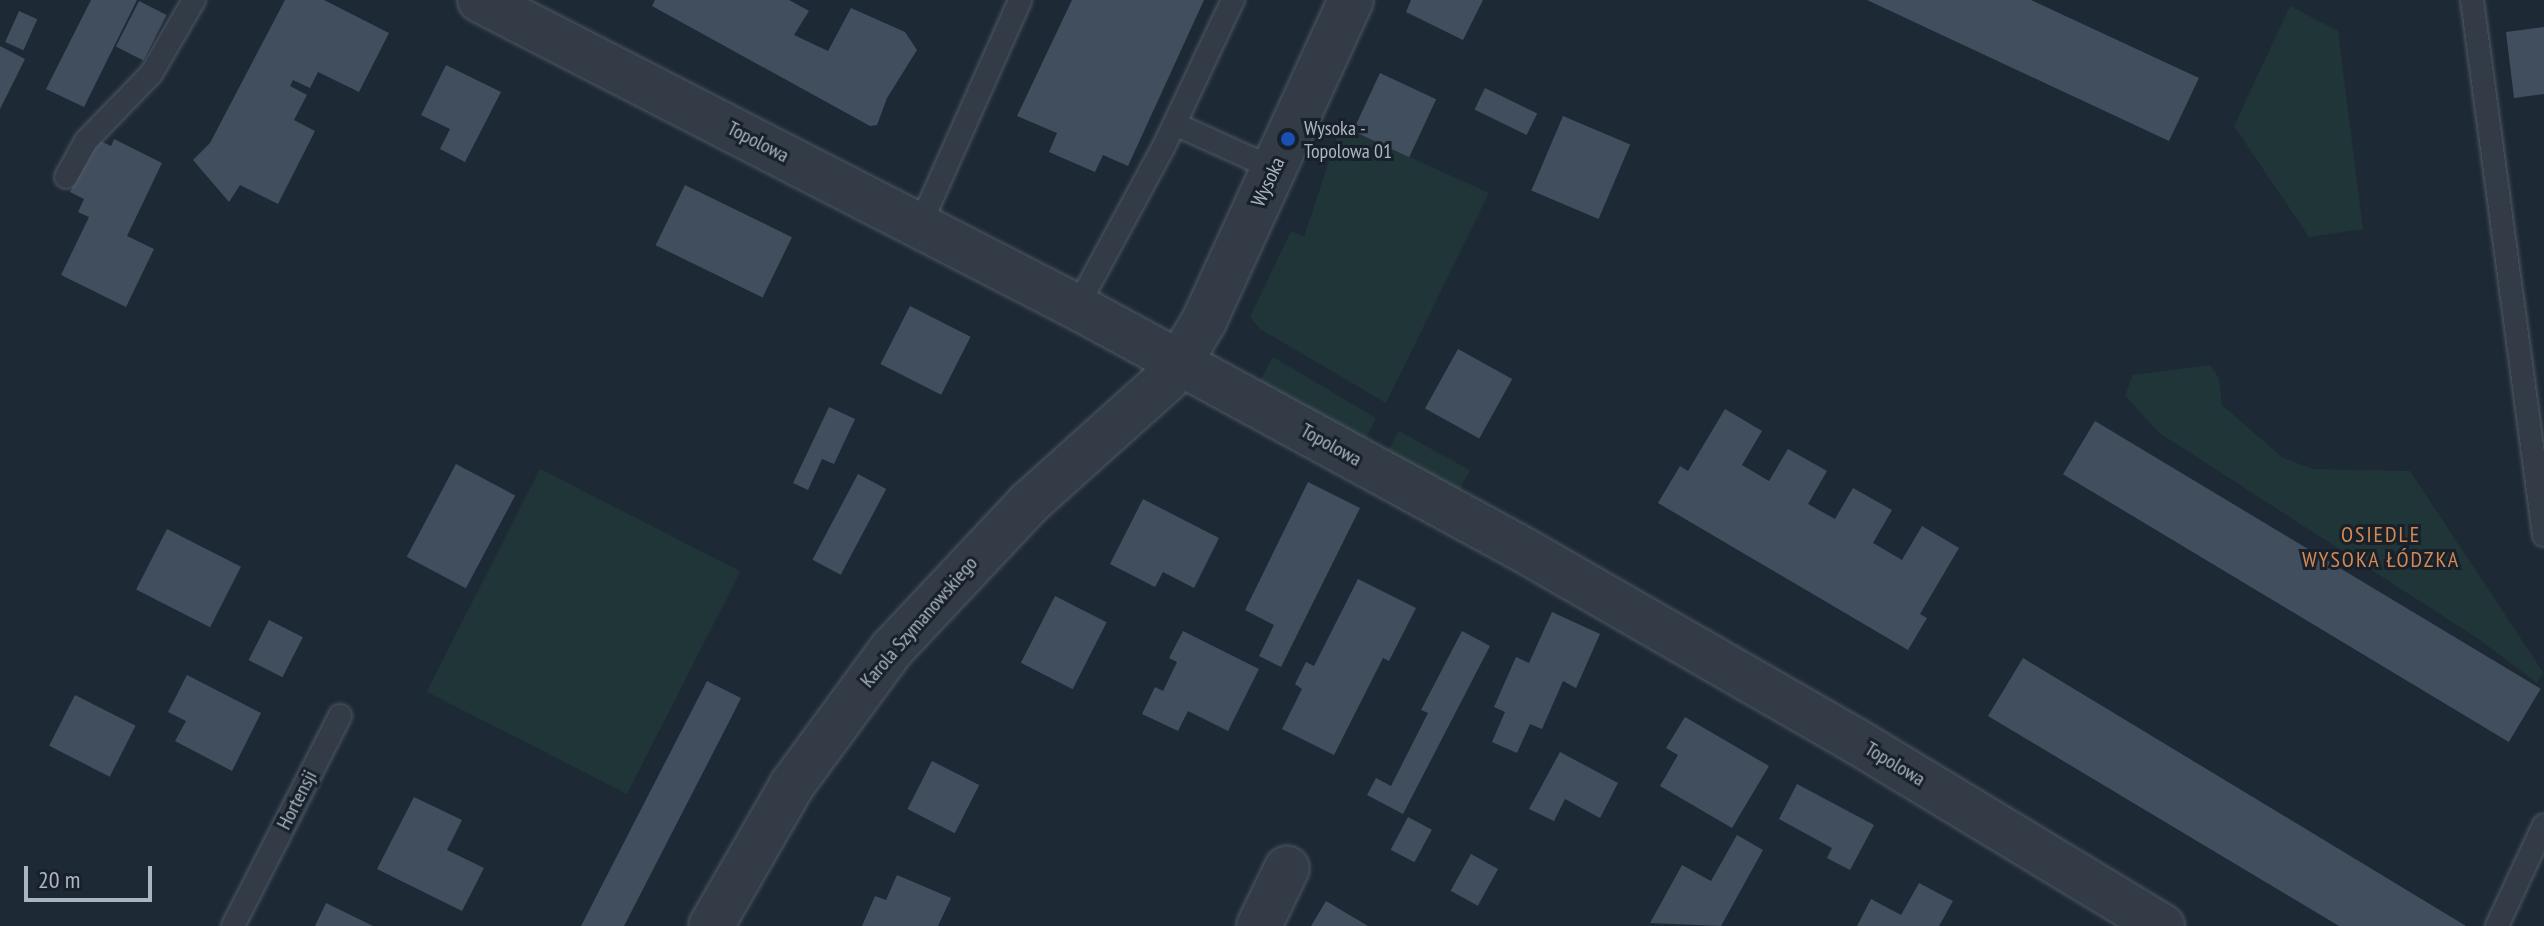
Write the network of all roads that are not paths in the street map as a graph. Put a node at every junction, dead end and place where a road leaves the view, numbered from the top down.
1 (194, 0) edge
2 (480, 0) edge
3 (1020, 0) edge
4 (1233, 0) edge
5 (1351, 0) edge
6 (2472, 0) edge
7 (1175, 124) junction
8 (1274, 169) junction
9 (66, 177) dead end
10 (920, 225) junction
11 (1077, 307) junction
12 (1180, 361) junction
13 (2544, 535) edge
14 (340, 716) dead end
15 (2544, 825) edge
16 (1287, 868) dead end
17 (233, 926) edge
18 (711, 926) edge
19 (1259, 926) edge
20 (2162, 926) edge
21 (2497, 926) edge

1 - 9 lane
2 - 10 street, Topolowa
3 - 10 lane
4 - 7 lane
5 - 8 street, Wysoka
6 - 13 lane
7 - 8 lane
7 - 11 lane
8 - 12 street, Wysoka
10 - 11 street, Topolowa
11 - 12 street, Topolowa
12 - 18 street, Karola Szymanowskiego
12 - 20 street, Topolowa
14 - 17 lane, Hortensji
15 - 21 lane
16 - 19 street

